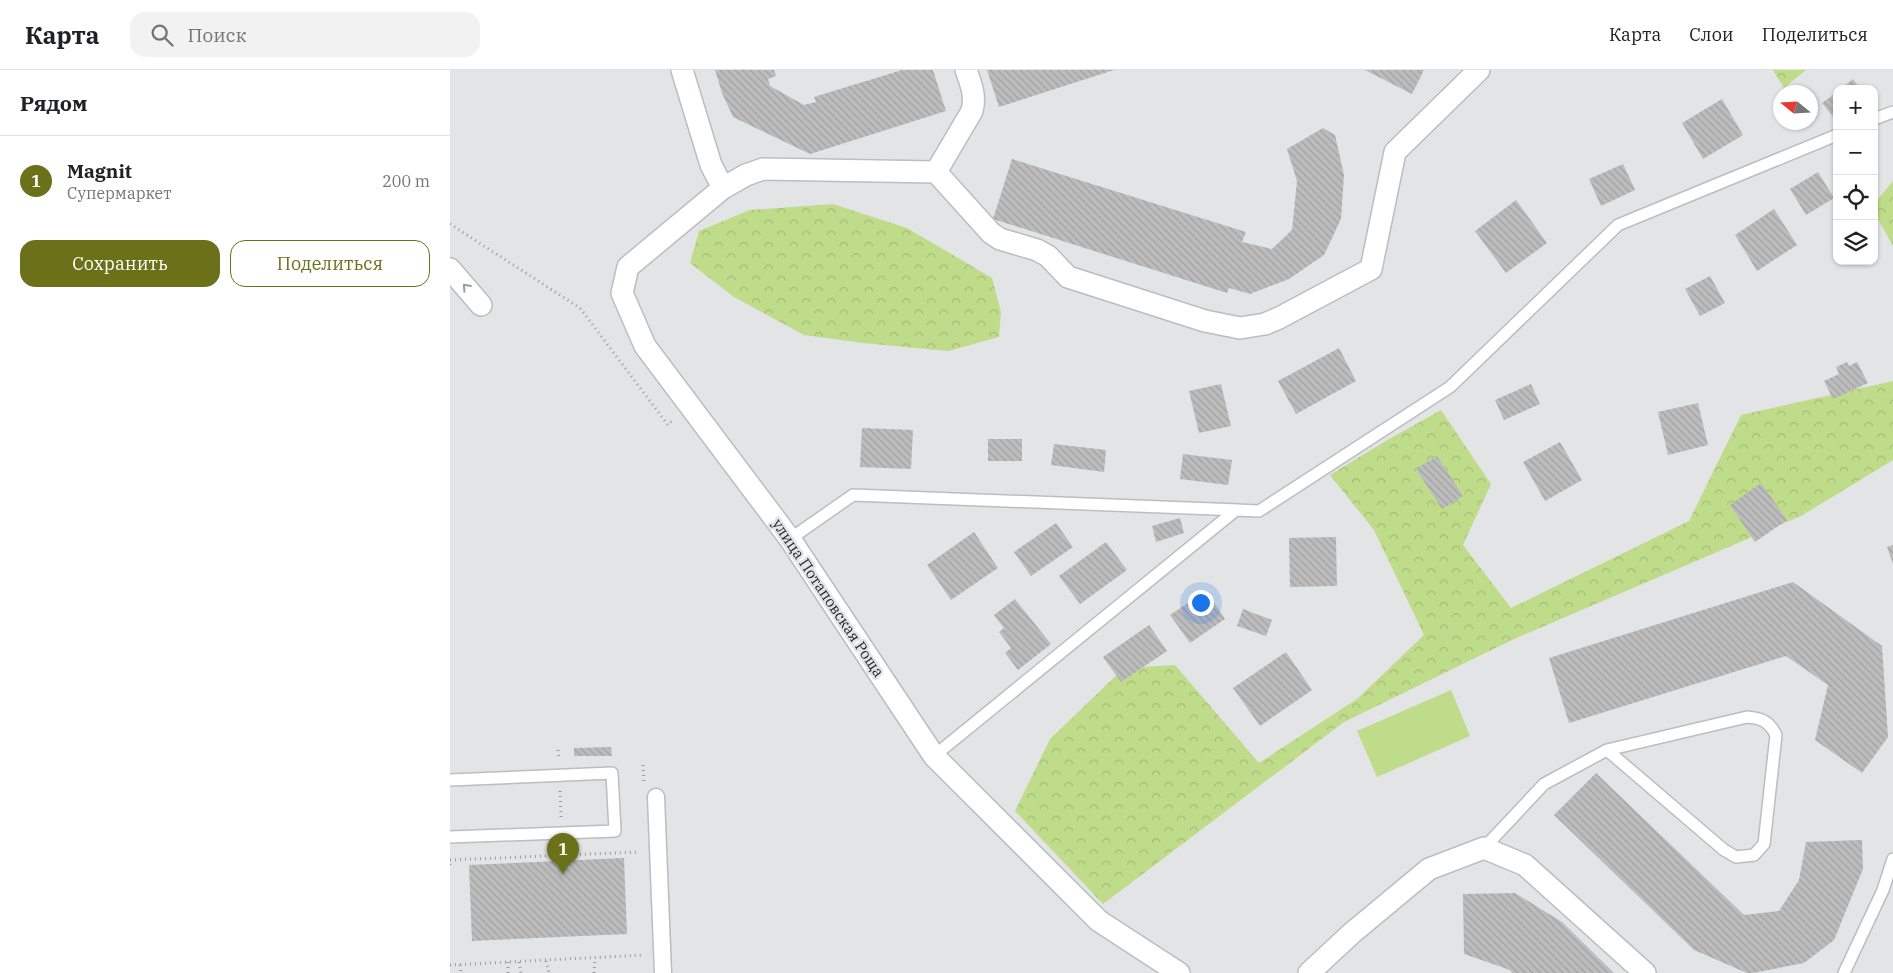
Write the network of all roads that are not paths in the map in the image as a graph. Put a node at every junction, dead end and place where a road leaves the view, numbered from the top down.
1 (682, 70) edge
2 (966, 70) edge
3 (1478, 70) edge
4 (1893, 112) edge
5 (1878, 118) edge
6 (1833, 137) edge
7 (936, 172) junction
8 (723, 188) junction
9 (450, 270) edge
10 (481, 305) dead end
11 (1258, 511) junction
12 (790, 539) junction
13 (1607, 750) junction
14 (934, 756) junction
15 (450, 780) edge
16 (656, 797) dead end
17 (450, 838) edge
18 (1484, 848) junction
19 (1893, 860) edge
20 (1888, 891) edge
21 (662, 973) edge
22 (1179, 973) edge
23 (1309, 973) edge
24 (1645, 973) edge
25 (1844, 973) edge

1 - 8 street
2 - 7 street
3 - 7 street
4 - 5 lane
6 - 11 lane
7 - 8 street, улица Потаповская Роща
8 - 12 street, улица Потаповская Роща
10 -> 9 street
11 - 12 lane
11 - 14 lane
12 - 14 street, улица Потаповская Роща
13 - 13 lane
13 - 18 lane
14 - 22 street, улица Потаповская Роща
15 - 17 lane
16 - 21 street
18 - 23 street
18 - 24 street
19 - 20 lane
20 - 25 lane

